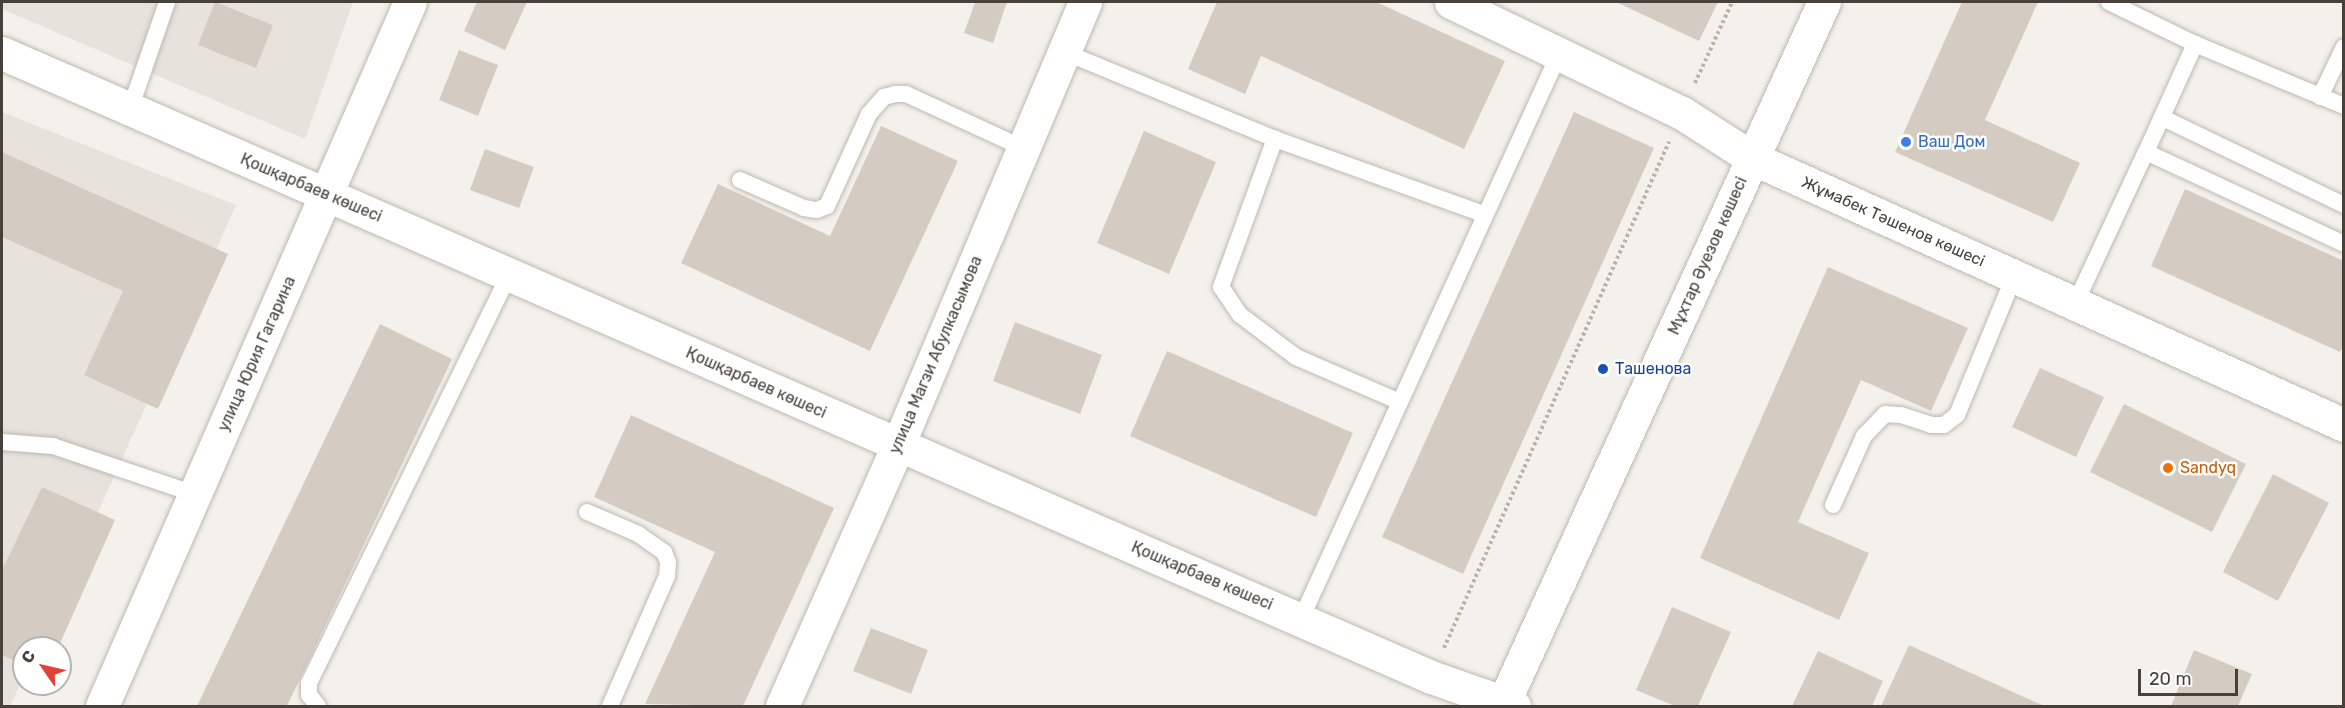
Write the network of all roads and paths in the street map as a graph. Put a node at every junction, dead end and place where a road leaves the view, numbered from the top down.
1 (166, 2) edge
2 (410, 2) edge
3 (1085, 2) edge
4 (1451, 2) edge
5 (1732, 2) edge
6 (1824, 2) edge
7 (2109, 2) edge
8 (2195, 44) junction
9 (2343, 46) edge
10 (1064, 52) junction
11 (2, 53) edge
12 (1559, 54) junction
13 (2320, 96) junction
14 (2343, 106) edge
15 (129, 111) junction
16 (1682, 113) junction
17 (2163, 118) junction
18 (1275, 139) junction
19 (1023, 148) junction
20 (2146, 152) junction
21 (1752, 158) junction
22 (740, 180) dead end
23 (327, 194) junction
24 (2343, 205) edge
25 (1483, 214) junction
26 (2343, 244) edge
27 (509, 274) junction
28 (2014, 277) junction
29 (2075, 304) junction
30 (1400, 402) junction
31 (2343, 425) edge
32 (2, 441) edge
33 (898, 445) junction
34 (195, 494) junction
35 (1833, 505) dead end
36 (587, 512) dead end
37 (1301, 619) junction
38 (1431, 676) junction
39 (1507, 705) edge
40 (102, 706) edge
41 (318, 706) edge
42 (610, 706) edge
43 (782, 706) edge

1 - 15 lane
2 - 23 street, улица Юрия Гагарина
3 - 10 street, улица Магзи Абулкасымова
4 - 12 street, Жұмабек Тәшенов көшесі
5 - 16 path
6 - 21 street, Мұхтар Әуезов көшесі
7 - 8 lane
8 - 13 lane
8 - 17 lane
9 - 13 lane
10 - 18 lane
10 - 19 street, улица Магзи Абулкасымова
11 - 15 street, Қошқарбаев көшесі
12 - 16 street, Жұмабек Тәшенов көшесі
12 - 25 lane
13 - 14 lane
15 - 23 street, Қошқарбаев көшесі
16 - 21 street, Жұмабек Тәшенов көшесі
16 - 38 path
17 - 20 lane
17 - 24 lane
18 - 25 lane
18 - 30 lane
19 - 22 lane
19 - 33 street, улица Магзи Абулкасымова
20 - 26 lane
20 - 29 lane
21 - 28 street, Жұмабек Тәшенов көшесі
21 - 39 street, Мұхтар Әуезов көшесі
23 - 27 street, Қошқарбаев көшесі
23 - 34 street, улица Юрия Гагарина
25 - 30 lane
27 - 33 street, Қошқарбаев көшесі
27 - 41 lane
28 - 29 street, Жұмабек Тәшенов көшесі
28 - 35 lane
29 - 31 street, Жұмабек Тәшенов көшесі
30 - 37 lane
32 - 34 lane
33 - 37 street, Қошқарбаев көшесі
33 - 43 street, улица Магзи Абулкасымова
34 - 40 street, улица Юрия Гагарина
36 - 42 lane
37 - 38 street, Қошқарбаев көшесі
38 - 39 street, Қошқарбаев көшесі

